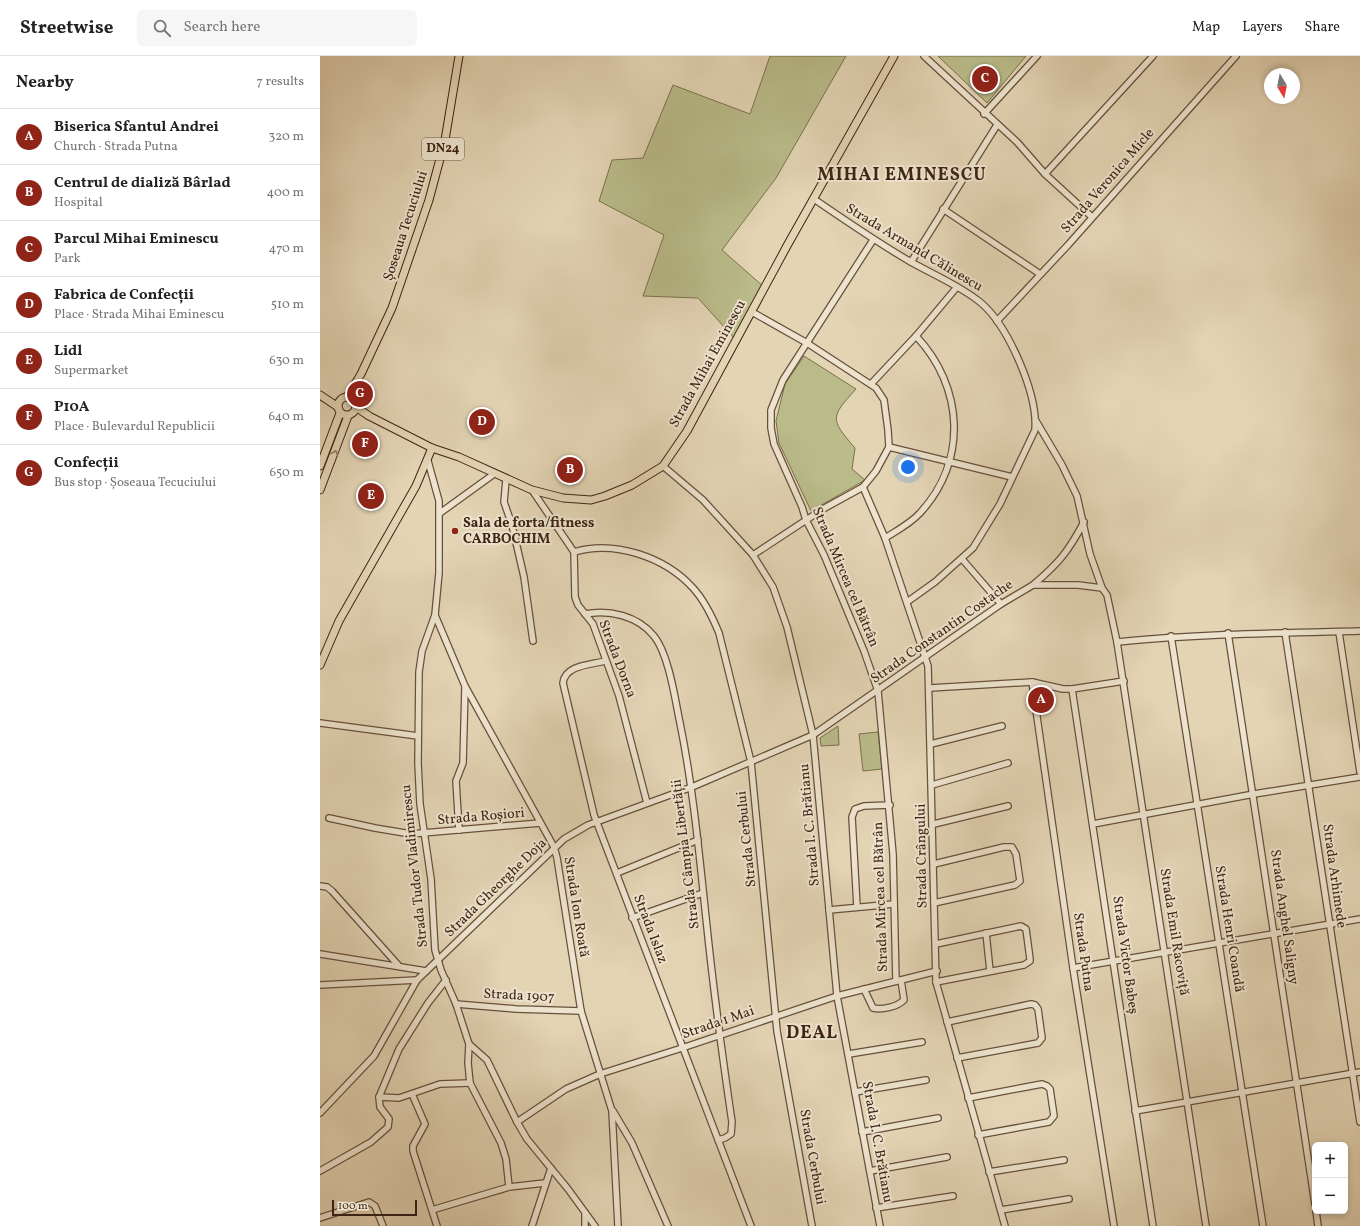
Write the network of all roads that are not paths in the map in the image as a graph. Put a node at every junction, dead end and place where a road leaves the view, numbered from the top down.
1 (459, 56) edge
2 (894, 56) edge
3 (924, 56) edge
4 (1037, 56) edge
5 (1153, 56) edge
6 (1236, 56) edge
7 (984, 114) junction
8 (997, 125) junction
9 (1045, 174) junction
10 (814, 199) junction
11 (943, 209) junction
12 (1092, 217) junction
13 (873, 240) junction
14 (911, 262) junction
15 (1040, 274) junction
16 (956, 287) junction
17 (752, 312) junction
18 (997, 321) junction
19 (916, 336) junction
20 (807, 343) junction
21 (872, 384) junction
22 (323, 397) edge
23 (350, 398) junction
24 (339, 407) junction
25 (353, 412) junction
26 (1036, 420) junction
27 (889, 447) junction
28 (432, 448) junction
29 (428, 461) junction
30 (950, 461) junction
31 (320, 466) edge
32 (663, 466) junction
33 (494, 474) junction
34 (1012, 477) junction
35 (506, 480) junction
36 (863, 487) junction
37 (320, 490) edge
38 (532, 490) junction
39 (440, 513) junction
40 (806, 520) junction
41 (1084, 522) junction
42 (885, 538) junction
43 (574, 552) junction
44 (753, 555) junction
45 (962, 559) junction
46 (1033, 585) junction
47 (1102, 588) junction
48 (907, 602) junction
49 (1001, 604) junction
50 (585, 614) junction
51 (434, 615) junction
52 (1360, 631) edge
53 (1285, 632) junction
54 (1339, 632) junction
55 (1228, 633) junction
56 (1171, 636) junction
57 (533, 641) dead end
58 (1117, 642) junction
59 (926, 658) junction
60 (605, 661) junction
61 (320, 665) edge
62 (1124, 681) junction
63 (1032, 682) junction
64 (465, 686) junction
65 (930, 688) junction
66 (1072, 689) junction
67 (878, 691) junction
68 (320, 722) edge
69 (1002, 726) dead end
70 (813, 735) junction
71 (418, 736) junction
72 (931, 744) junction
73 (751, 762) junction
74 (1008, 763) dead end
75 (1360, 772) edge
76 (1360, 777) edge
77 (932, 785) junction
78 (1309, 786) junction
79 (692, 787) junction
80 (1254, 794) junction
81 (647, 803) junction
82 (1198, 805) junction
83 (890, 806) junction
84 (1008, 806) dead end
85 (1144, 815) junction
86 (329, 818) dead end
87 (597, 823) junction
88 (540, 824) junction
89 (934, 824) junction
90 (1093, 824) junction
91 (459, 830) junction
92 (424, 834) junction
93 (698, 840) junction
94 (554, 847) junction
95 (934, 864) junction
96 (617, 873) junction
97 (320, 886) edge
98 (703, 893) junction
99 (934, 903) junction
100 (894, 904) junction
101 (857, 907) junction
102 (830, 910) junction
103 (632, 918) junction
104 (1360, 919) edge
105 (1328, 923) junction
106 (986, 933) junction
107 (1275, 933) junction
108 (1219, 943) junction
109 (936, 944) junction
110 (1164, 953) junction
111 (320, 954) edge
112 (438, 961) junction
113 (1114, 962) junction
114 (399, 966) junction
115 (1073, 968) junction
116 (426, 971) junction
117 (937, 971) junction
118 (990, 971) junction
119 (417, 980) junction
120 (446, 980) junction
121 (898, 980) junction
122 (936, 982) junction
123 (320, 985) edge
124 (864, 989) junction
125 (837, 996) junction
126 (456, 1004) junction
127 (581, 1011) junction
128 (775, 1015) junction
129 (947, 1022) junction
130 (719, 1035) junction
131 (922, 1042) dead end
132 (469, 1044) junction
133 (682, 1048) junction
134 (849, 1054) junction
135 (957, 1058) junction
136 (1360, 1072) edge
137 (600, 1074) junction
138 (1352, 1074) junction
139 (926, 1080) dead end
140 (470, 1083) junction
141 (1297, 1084) junction
142 (855, 1092) junction
143 (412, 1094) junction
144 (1243, 1094) junction
145 (379, 1097) junction
146 (968, 1098) junction
147 (1188, 1103) junction
148 (612, 1111) junction
149 (1135, 1111) junction
150 (320, 1113) edge
151 (938, 1118) dead end
152 (517, 1122) junction
153 (1360, 1122) edge
154 (862, 1132) junction
155 (978, 1135) junction
156 (718, 1140) junction
157 (947, 1157) dead end
158 (1064, 1160) dead end
159 (551, 1168) junction
160 (320, 1171) edge
161 (870, 1171) junction
162 (989, 1172) junction
163 (546, 1183) junction
164 (1312, 1184) edge
165 (509, 1187) junction
166 (953, 1196) dead end
167 (1069, 1198) dead end
168 (876, 1208) junction
169 (432, 1210) junction
170 (1001, 1210) junction
171 (585, 1213) junction
172 (1316, 1214) edge
173 (320, 1218) edge
174 (383, 1226) edge
175 (437, 1226) edge
176 (532, 1226) edge
177 (585, 1226) edge
178 (595, 1226) edge
179 (618, 1226) edge
180 (668, 1226) edge
181 (751, 1226) edge
182 (812, 1226) edge
183 (880, 1226) edge
184 (1005, 1226) edge
185 (1114, 1226) edge
186 (1153, 1226) edge
187 (1206, 1226) edge
188 (1263, 1226) edge
189 (1318, 1226) edge

1 - 23 main road, Șoseaua Tecuciului / DN24
2 - 10 main road, Strada Mihai Eminescu
3 - 7 street
4 - 7 street
5 - 9 street
6 - 12 street, Strada Veronica Micle
7 - 8 street
8 - 9 street
8 - 11 street
9 - 12 street
10 - 13 street, Strada Armand Călinescu
10 - 17 main road, Strada Mihai Eminescu
11 - 14 street
11 - 15 street
12 - 15 street, Strada Veronica Micle
13 - 14 street, Strada Armand Călinescu
13 - 20 street, Strada Mircea cel Bătrân
14 - 16 street, Strada Armand Călinescu
15 - 18 street, Strada Veronica Micle
16 - 18 street, Strada Armand Călinescu
16 - 19 street
17 - 20 street
17 - 32 main road, Strada Mihai Eminescu
18 - 26 street, Strada Armand Călinescu
19 - 21 street
19 - 30 street
20 - 21 street
20 - 40 street, Strada Mircea cel Bătrân
21 - 27 street
22 - 24 main road, Strada Mihai Eminescu
23 - 24 main road
23 - 25 main road
24 - 25 main road, Strada Mihai Eminescu
24 - 31 main road
25 - 28 main road, Strada Mihai Eminescu
37 -> 25 main road
26 - 34 street, Strada Armand Călinescu
26 - 41 street
27 - 30 street
27 - 36 street
28 - 29 main road
28 - 33 main road, Strada Mihai Eminescu
29 - 39 street, Strada Tudor Vladimirescu
29 - 61 main road
30 - 34 street
30 - 42 street
32 - 38 main road, Strada Mihai Eminescu
32 - 44 street, Strada I. C. Brătianu
33 - 35 main road, Strada Mihai Eminescu
33 - 39 street
34 - 45 street, Strada Armand Călinescu
35 - 38 main road, Strada Mihai Eminescu
35 - 57 street
36 - 40 street
36 - 42 street, Strada Crângului
38 - 43 street
39 - 51 street, Strada Tudor Vladimirescu
40 - 44 street
40 - 67 street, Strada Mircea cel Bătrân
41 - 46 street
41 - 47 street
42 - 48 street, Strada Crângului
43 - 50 street, Strada Dorna
43 - 73 street, Strada Cerbului
44 - 70 street, Strada I. C. Brătianu
45 - 48 street, Strada Armand Călinescu
45 - 49 street
46 - 47 street, Strada Constantin Costache
46 - 49 street, Strada Constantin Costache
47 - 58 street
48 - 59 street, Strada Crângului
49 - 59 street, Strada Constantin Costache
50 - 60 street, Strada Dorna
50 - 79 street, Strada Câmpia Libertății
51 - 64 street, Strada Ion Roată
51 - 71 street, Strada Tudor Vladimirescu
52 - 54 street
53 - 54 street
53 - 55 street
53 - 78 street, Strada Arhimede
54 - 75 street
55 - 56 street
55 - 80 street, Strada Anghel Saligny
56 - 58 street
56 - 82 street, Strada Henri Coandă
58 - 62 street, Strada Emil Racoviță
59 - 65 street, Strada Crângului
59 - 67 street, Strada Constantin Costache
60 - 81 street, Strada Dorna
60 - 87 street, Strada Islaz
62 - 66 street
62 - 85 street, Strada Emil Racoviță
63 - 65 street
63 - 66 street
63 - 115 street, Strada Putna
64 - 88 street, Strada Ion Roată
64 - 91 street
65 - 72 street, Strada Crângului
66 - 90 street, Strada Victor Babeș
67 - 70 street, Strada Constantin Costache
67 - 83 street, Strada Mircea cel Bătrân
68 - 71 street
69 - 72 street
70 - 73 street, Strada Constantin Costache
70 - 102 street, Strada I. C. Brătianu
71 - 92 street, Strada Tudor Vladimirescu
72 - 77 street, Strada Crângului
73 - 79 street, Strada Constantin Costache
73 - 128 street, Strada Cerbului
74 - 77 street
76 - 78 street
77 - 89 street, Strada Crângului
78 - 80 street
78 - 105 street, Strada Arhimede
79 - 81 street, Strada Constantin Costache
79 - 93 street, Strada Câmpia Libertății
80 - 82 street
80 - 107 street, Strada Anghel Saligny
81 - 87 street, Strada Constantin Costache
82 - 85 street
82 - 108 street, Strada Henri Coandă
83 - 100 street, Strada Mircea cel Bătrân
83 - 101 street
84 - 89 street
85 - 90 street
85 - 110 street, Strada Emil Racoviță
86 - 92 street, Strada Roșiori
87 - 94 street, Strada Gheorghe Doja
87 - 96 street, Strada Islaz
88 - 91 street, Strada Roșiori
88 - 94 street, Strada Ion Roată
89 - 95 street, Strada Crângului
90 - 113 street, Strada Victor Babeș
91 - 92 street, Strada Roșiori
92 - 112 street, Strada Tudor Vladimirescu
93 - 96 street
93 - 98 street, Strada Câmpia Libertății
94 - 112 street, Strada Gheorghe Doja
94 - 127 street, Strada Ion Roată
95 - 99 street, Strada Crângului
95 - 99 street
96 - 103 street, Strada Islaz
97 - 114 street
98 - 103 street
98 - 130 street, Strada Câmpia Libertății
99 - 109 street, Strada Crângului
100 - 101 street
100 - 121 street, Strada Mircea cel Bătrân
101 - 102 street
102 - 125 street, Strada I. C. Brătianu
103 - 133 street, Strada Islaz
104 - 105 street
105 - 107 street
105 - 138 street, Strada Arhimede
106 - 109 street
106 - 118 street
106 - 118 street
107 - 108 street
107 - 141 street, Strada Anghel Saligny
108 - 110 street
108 - 144 street, Strada Henri Coandă
109 - 117 street, Strada Crângului
110 - 113 street
110 - 147 street, Strada Emil Racoviță
111 - 114 street
112 - 116 street, Strada Gheorghe Doja
112 - 120 street, Strada Tudor Vladimirescu
113 - 115 street
113 - 149 street, Strada Victor Babeș
114 - 116 street
115 - 185 street, Strada Putna
116 - 119 street, Strada Gheorghe Doja
117 - 121 street, Strada 1 Mai
117 - 122 street, Strada Crângului
118 - 122 street
119 - 123 street
119 - 150 street, Strada Gheorghe Doja
120 - 126 street, Strada Tudor Vladimirescu
120 - 145 street
121 - 124 street, Strada 1 Mai
121 - 124 street, Strada Mircea cel Bătrân
122 - 129 street, Strada Crângului
124 - 125 street, Strada 1 Mai
125 - 128 street, Strada 1 Mai
125 - 134 street, Strada I. C. Brătianu
126 - 127 street, Strada 1907
126 - 132 street, Strada Tudor Vladimirescu
127 - 137 street, Strada Ion Roată
128 - 130 street, Strada 1 Mai
128 - 182 street, Strada Cerbului
129 - 135 street, Strada Crângului
129 - 135 street
130 - 133 street, Strada 1 Mai
130 - 156 street, Strada Câmpia Libertății
131 - 134 street
132 - 140 street
132 - 152 street
133 - 137 street, Strada 1 Mai
133 - 156 street, Strada Islaz
134 - 142 street, Strada I. C. Brătianu
135 - 146 street, Strada Crângului
136 - 138 street
137 - 148 street, Strada Ion Roată
137 - 152 street, Strada 1 Mai
138 - 141 street
138 - 153 street, Strada Arhimede
139 - 142 street
140 - 143 street
140 - 165 street
141 - 144 street
141 - 164 street, Strada Anghel Saligny
142 - 154 street, Strada I. C. Brătianu
143 - 145 street
143 - 169 street
144 - 147 street
144 - 188 street, Strada Henri Coandă
145 - 160 street
146 - 155 street, Strada Crângului
146 - 155 street
147 - 149 street
147 - 187 street, Strada Emil Racoviță
148 - 179 street, Strada Ion Roată
148 - 180 street
149 - 186 street, Strada Victor Babeș
151 - 154 street
152 - 159 street
154 - 161 street, Strada I. C. Brătianu
155 - 162 street, Strada Crângului
156 - 181 street, Strada Islaz
157 - 161 street
158 - 162 street
159 - 163 street
159 - 171 street
161 - 168 street, Strada I. C. Brătianu
162 - 170 street, Strada Crângului
163 - 165 street
163 - 176 street
165 - 169 street
166 - 168 street
167 - 170 street
168 - 183 street, Strada I. C. Brătianu
169 - 175 street
170 - 184 street, Strada Crângului
171 - 177 street
171 - 178 street
172 - 189 street
173 - 174 street

